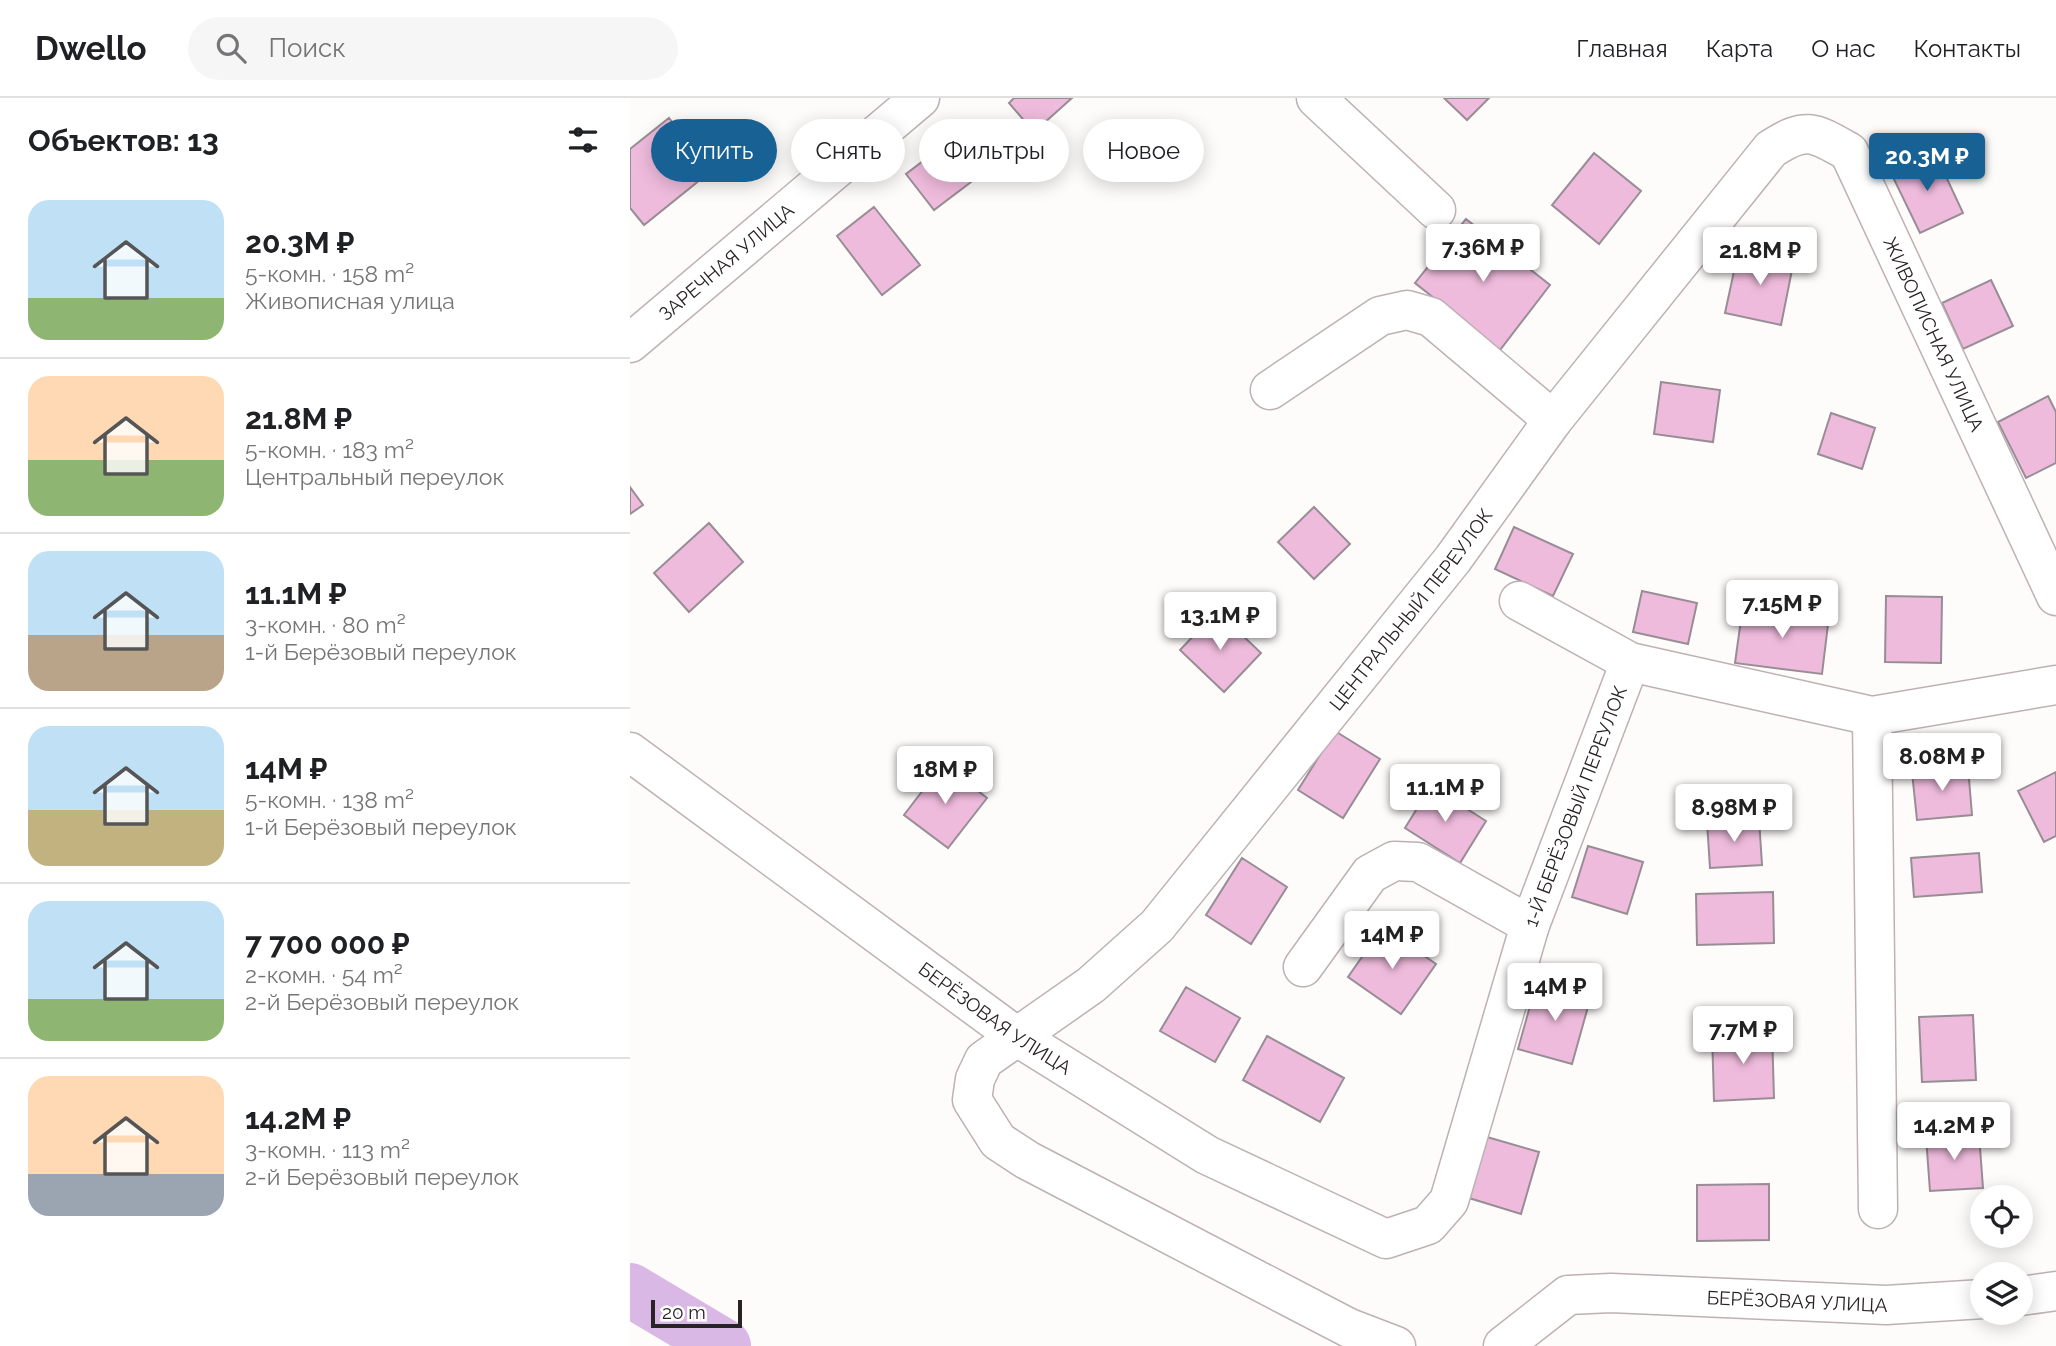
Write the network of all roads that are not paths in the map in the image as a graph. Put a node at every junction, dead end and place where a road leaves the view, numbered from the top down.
1 (920, 98) edge
2 (1316, 98) edge
3 (1771, 149) joint
4 (1436, 210) dead end
5 (630, 343) edge
6 (1270, 390) dead end
7 (1553, 420) junction
8 (2056, 596) edge
9 (1519, 601) dead end
10 (1630, 662) junction
11 (2056, 685) edge
12 (1872, 716) junction
13 (630, 752) edge
14 (1530, 925) junction
15 (1303, 967) dead end
16 (1016, 1036) junction
17 (1878, 1209) dead end
18 (1386, 1239) joint
19 (2056, 1290) edge
20 (2033, 1294) edge
21 (1970, 1300) edge
22 (1396, 1346) edge
23 (1503, 1346) edge

1 - 5 street, ЗАРЕЧНАЯ УЛИЦА
2 - 4 street
3 - 7 street, ЦЕНТРАЛЬНЫЙ ПЕРЕУЛОК
3 - 8 street, ЖИВОПИСНАЯ УЛИЦА
6 - 7 street
7 - 16 street, ЦЕНТРАЛЬНЫЙ ПЕРЕУЛОК
9 - 10 street
10 - 12 street
10 - 14 street, 1-Й БЕРЁЗОВЫЙ ПЕРЕУЛОК
11 - 12 street
12 - 17 street
13 - 16 street, БЕРЁЗОВАЯ УЛИЦА
14 - 15 street
14 - 18 street, 1-Й БЕРЁЗОВЫЙ ПЕРЕУЛОК
16 - 18 street, БЕРЁЗОВАЯ УЛИЦА
16 - 22 street, ЦЕНТРАЛЬНЫЙ ПЕРЕУЛОК
19 - 20 street
21 - 23 street, БЕРЁЗОВАЯ УЛИЦА

